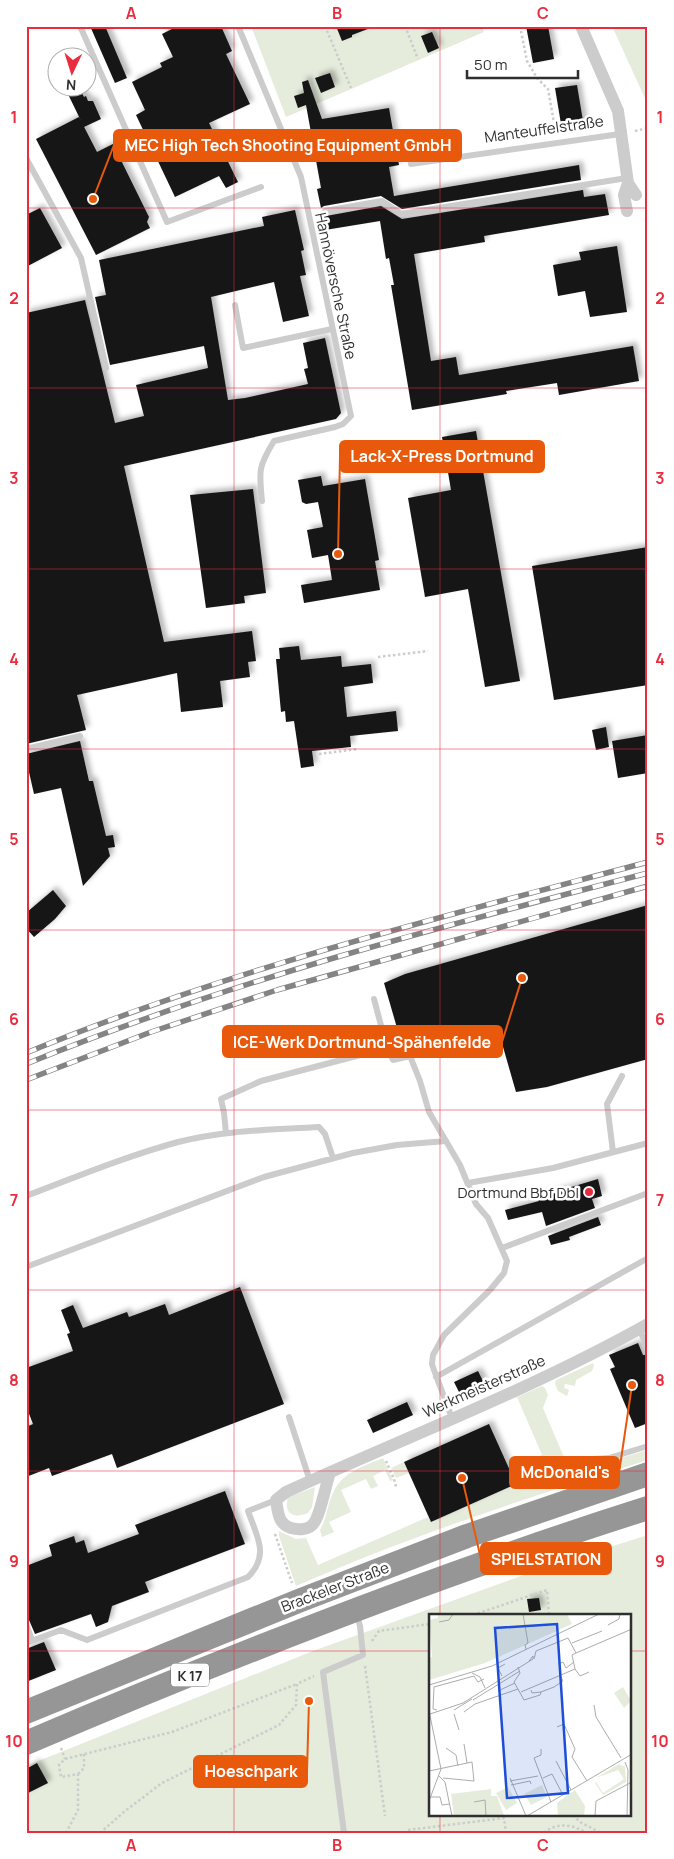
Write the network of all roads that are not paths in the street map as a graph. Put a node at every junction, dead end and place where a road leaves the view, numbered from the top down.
1 (80, 26) edge
2 (238, 26) edge
3 (581, 26) edge
4 (620, 134) junction
5 (407, 136) dead end
6 (26, 158) edge
7 (627, 181) junction
8 (261, 187) dead end
9 (636, 195) dead end
10 (325, 211) dead end
11 (626, 211) dead end
12 (235, 305) dead end
13 (332, 329) junction
14 (106, 368) dead end
15 (262, 501) dead end
16 (80, 736) dead end
17 (26, 749) edge
18 (374, 999) dead end
19 (387, 1048) junction
20 (622, 1076) dead end
21 (226, 1133) junction
22 (446, 1141) junction
23 (648, 1143) edge
24 (613, 1152) junction
25 (333, 1158) junction
26 (468, 1183) junction
27 (648, 1193) edge
28 (26, 1196) edge
29 (502, 1248) junction
30 (648, 1258) edge
31 (26, 1267) edge
32 (643, 1326) edge
33 (648, 1348) edge
34 (436, 1377) junction
35 (290, 1417) dead end
36 (452, 1418) junction
37 (648, 1446) edge
38 (594, 1459) dead end
39 (330, 1472) junction
40 (648, 1474) edge
41 (310, 1481) junction
42 (276, 1500) junction
43 (648, 1508) edge
44 (355, 1609) junction
45 (26, 1624) edge
46 (29, 1642) edge
47 (26, 1712) edge
48 (26, 1742) edge
49 (344, 1833) edge

1 - 8 lane
2 - 13 lane, Hannöversche Straße
3 - 4 street, Manteuffelstraße
4 - 5 lane, Manteuffelstraße
4 - 7 street, Manteuffelstraße
6 - 14 lane
7 - 9 street, Manteuffelstraße
7 - 10 lane
7 - 11 street, Manteuffelstraße
12 - 13 lane
13 - 15 lane, Hannöversche Straße
16 - 17 lane
18 - 19 lane
19 - 21 lane
19 - 22 lane
20 - 24 lane
21 - 25 lane
21 - 28 lane
22 - 25 lane
22 - 26 lane
23 - 24 lane
24 - 26 lane
25 - 31 lane
26 - 29 lane
27 - 29 lane
29 - 34 lane
30 - 34 lane
32 - 33 lane
32 - 36 street, Werkmeisterstraße
34 - 36 lane
35 - 41 lane
36 - 39 street, Werkmeisterstraße
37 - 38 lane
39 - 41 street, Werkmeisterstraße
39 - 42 street
40 - 47 highway, Brackeler Straße / K 17
41 - 42 street, Werkmeisterstraße
42 - 46 lane
43 - 44 highway, Brackeler Straße / K 17
44 - 48 highway, Brackeler Straße / K 17
44 - 49 lane
45 - 46 lane

